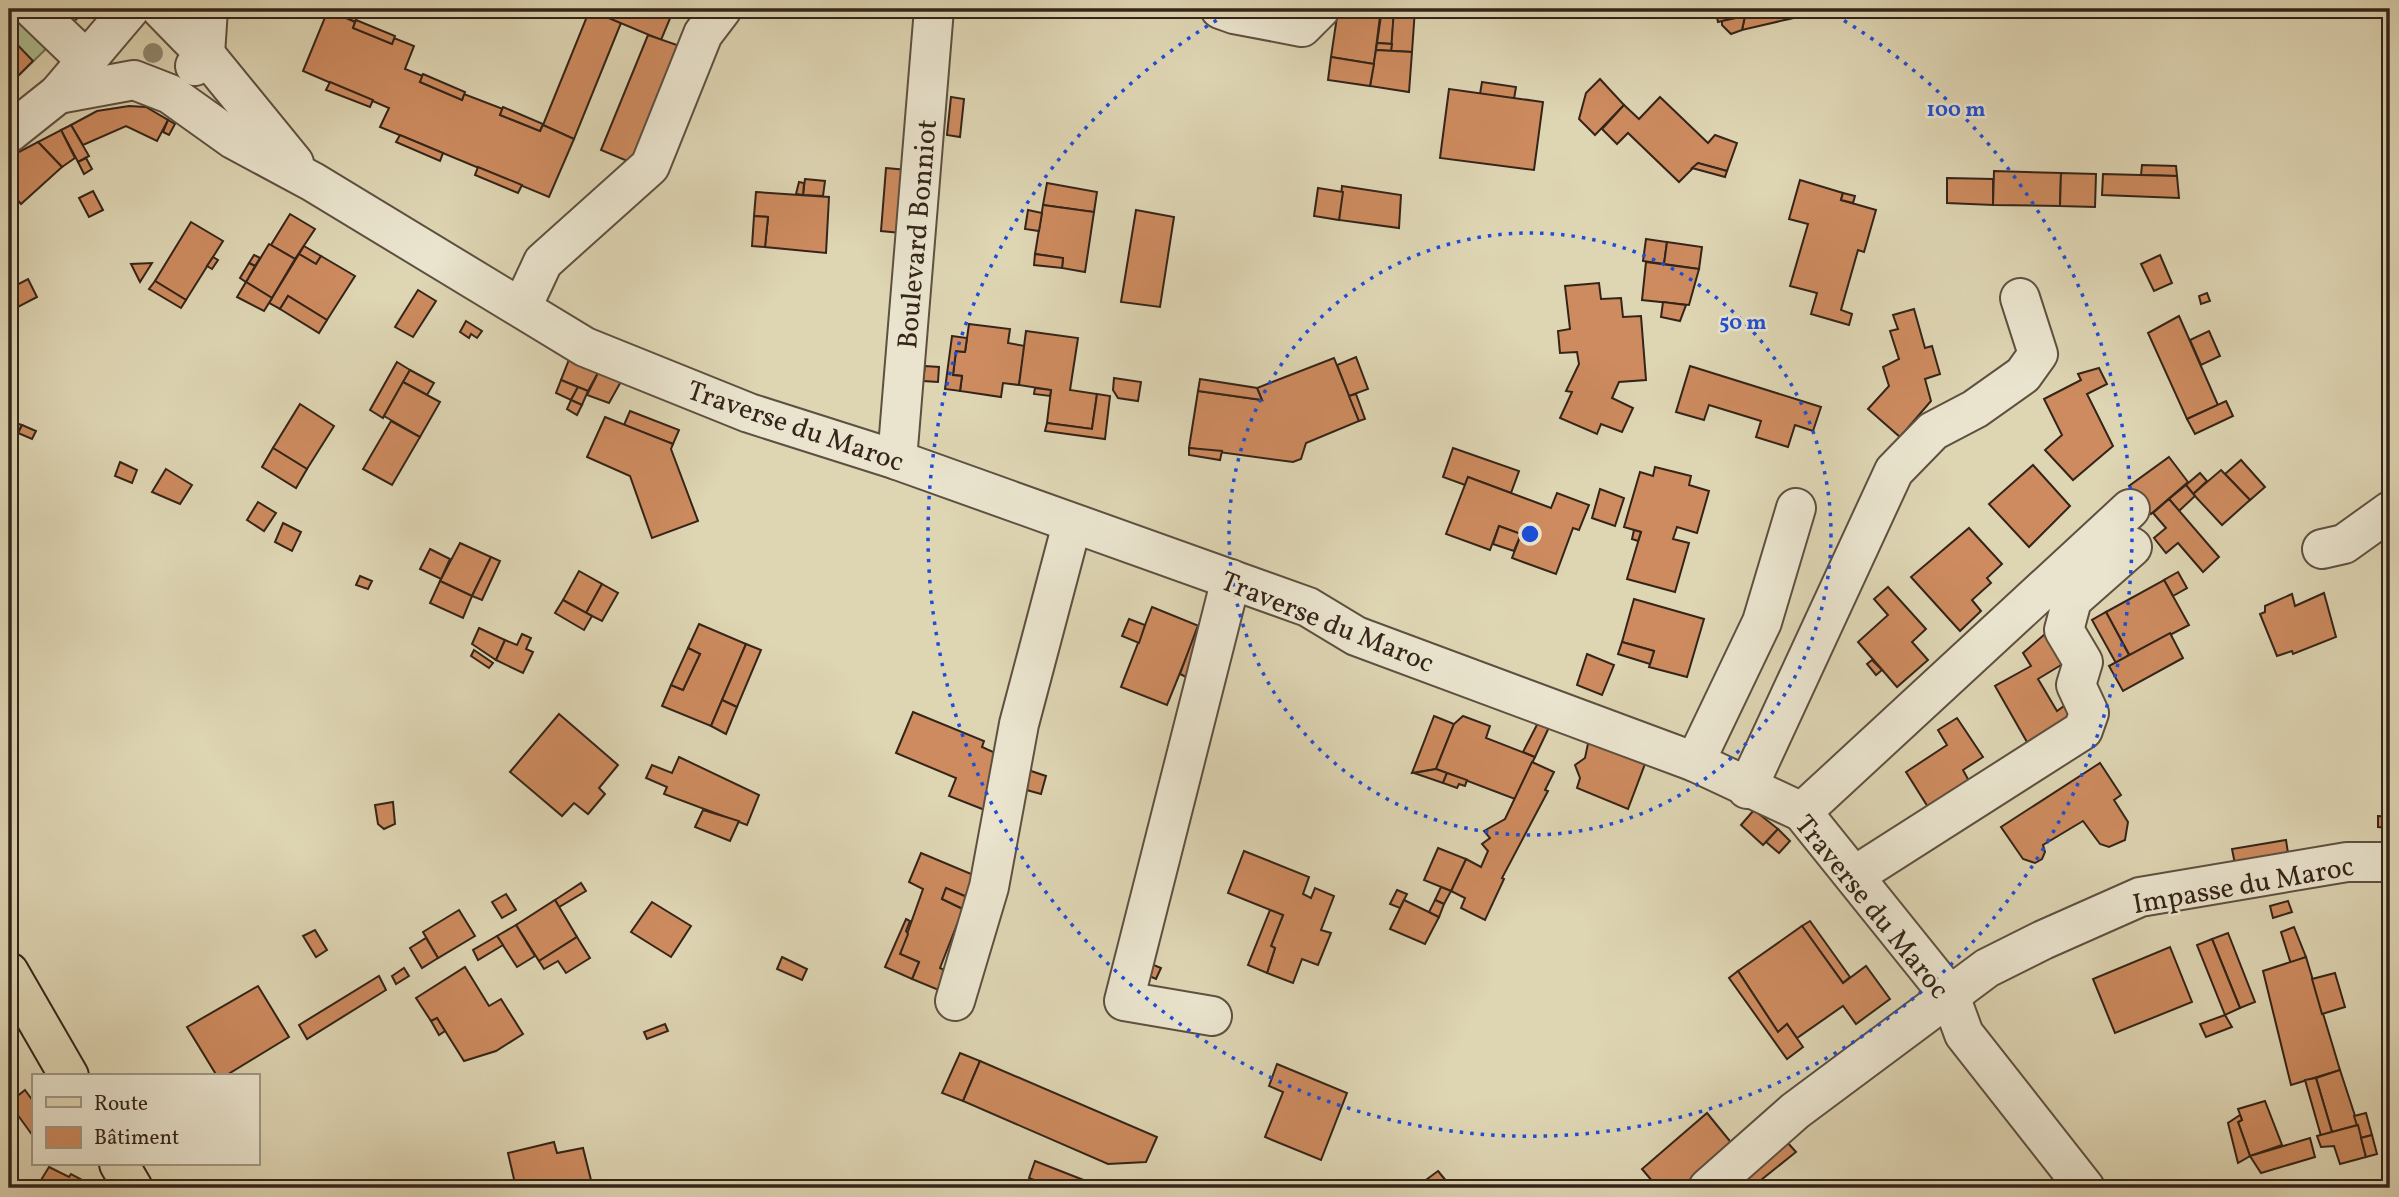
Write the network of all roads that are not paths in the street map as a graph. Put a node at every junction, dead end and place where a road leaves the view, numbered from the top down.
1 (33, 9) edge
2 (130, 9) edge
3 (161, 9) edge
4 (208, 9) edge
5 (722, 9) edge
6 (934, 9) edge
7 (1220, 9) edge
8 (1320, 9) edge
9 (205, 54) junction
10 (86, 60) junction
11 (58, 94) junction
12 (170, 94) junction
13 (9, 133) edge
14 (313, 182) junction
15 (2020, 298) dead end
16 (523, 307) junction
17 (897, 460) junction
18 (1796, 508) dead end
19 (2130, 509) dead end
20 (2390, 511) edge
21 (1072, 524) junction
22 (2132, 547) dead end
23 (2322, 549) dead end
24 (1231, 579) junction
25 (1695, 762) junction
26 (1747, 789) junction
27 (1802, 812) junction
28 (2390, 862) edge
29 (1854, 876) junction
30 (9, 972) edge
31 (1950, 996) junction
32 (955, 1001) dead end
33 (1212, 1016) dead end
34 (68, 1074) edge
35 (120, 1166) edge
36 (133, 1188) edge
37 (1707, 1188) edge
38 (2085, 1188) edge

1 - 10 street
2 - 10 street, Traverse du Maroc
3 - 9 street, Traverse du Maroc
4 - 9 street
5 - 16 street
6 - 17 street, Boulevard Bonniot
7 - 8 street
9 - 12 street
9 - 14 street, Traverse du Maroc
10 - 11 street, Traverse du Maroc
11 - 12 street, Traverse du Maroc
11 - 13 street, Traverse du Maroc
12 - 14 street, Traverse du Maroc
14 - 16 street, Traverse du Maroc
15 - 26 street
16 - 17 street, Traverse du Maroc
17 - 21 street, Traverse du Maroc
18 - 25 street
19 - 27 street
20 - 23 street
21 - 24 street, Traverse du Maroc
21 - 32 street
22 - 29 street
24 - 25 street, Traverse du Maroc
24 - 33 street
25 - 26 street, Traverse du Maroc
26 - 27 street, Traverse du Maroc
27 - 29 street, Traverse du Maroc
28 - 31 street, Impasse du Maroc
29 - 31 street, Traverse du Maroc
30 - 34 main road
31 - 37 street, Impasse du Maroc
31 - 38 street, Traverse du Maroc
35 - 36 main road

